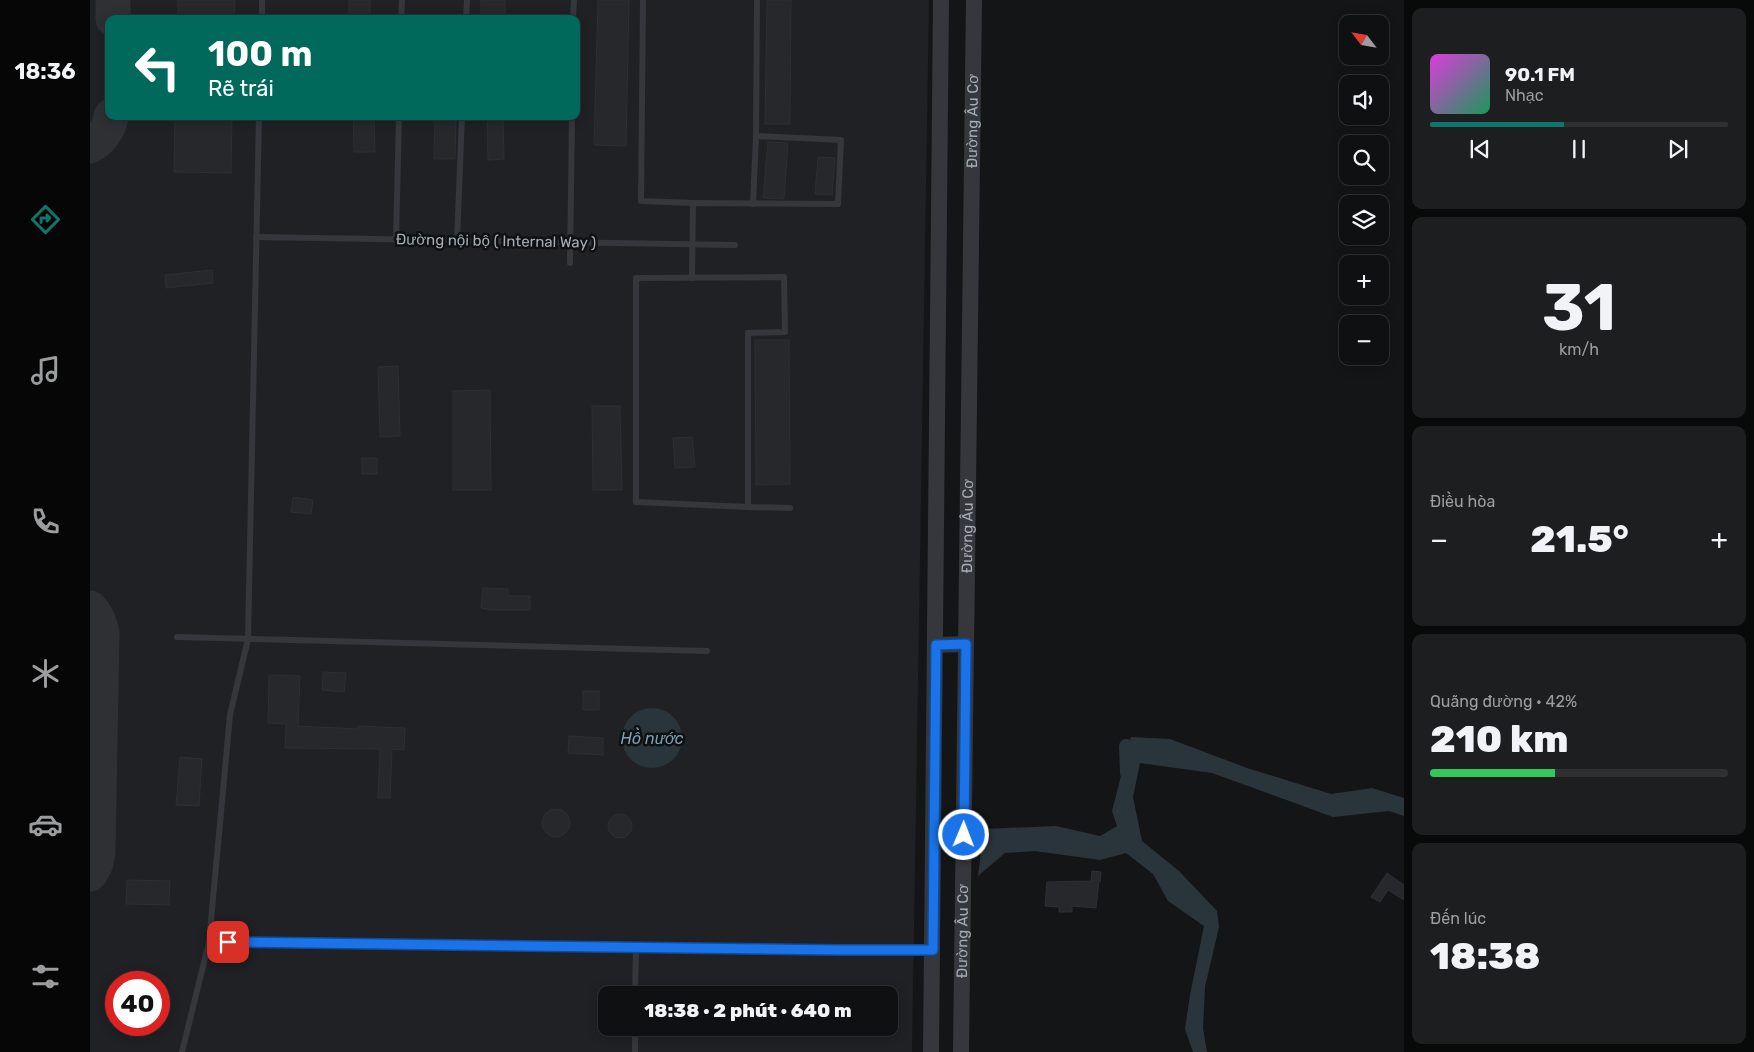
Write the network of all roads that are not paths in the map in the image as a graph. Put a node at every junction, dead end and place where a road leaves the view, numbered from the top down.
1 (262, 0) edge
2 (402, 0) edge
3 (467, 0) edge
4 (574, 0) edge
5 (643, 0) edge
6 (757, 0) edge
7 (941, 0) edge
8 (974, 0) edge
9 (262, 15) edge
10 (401, 15) edge
11 (466, 15) edge
12 (573, 15) edge
13 (259, 120) edge
14 (399, 120) edge
15 (462, 120) edge
16 (572, 120) edge
17 (756, 136) junction
18 (693, 204) junction
19 (753, 204) junction
20 (256, 237) junction
21 (396, 240) junction
22 (457, 240) junction
23 (570, 242) junction
24 (692, 244) junction
25 (735, 245) dead end
26 (570, 263) dead end
27 (692, 278) junction
28 (748, 507) junction
29 (790, 508) dead end
30 (177, 637) dead end
31 (248, 638) junction
32 (966, 644) junction
33 (936, 645) junction
34 (707, 651) dead end
35 (209, 942) junction
36 (636, 946) junction
37 (933, 950) junction
38 (635, 986) edge
39 (635, 1036) edge
40 (182, 1052) edge
41 (635, 1052) edge
42 (931, 1052) edge
43 (961, 1052) edge

1 - 9 lane
2 - 10 lane
3 - 11 lane
4 - 12 lane
5 - 18 lane
6 - 17 lane
7 - 33 street, Đường Âu Cơ
8 - 32 street, Đường Âu Cơ
13 - 20 lane
14 - 21 lane
15 - 22 lane
16 - 23 lane
17 - 19 lane
17 - 19 lane
18 - 19 lane
18 - 24 lane
20 - 21 lane, Đường nội bộ ( Internal Way )
20 - 31 lane
21 - 22 lane, Đường nội bộ ( Internal Way )
22 - 23 lane, Đường nội bộ ( Internal Way )
23 - 24 lane, Đường nội bộ ( Internal Way )
23 - 26 lane
24 - 25 lane, Đường nội bộ ( Internal Way )
24 - 27 lane
27 - 28 lane
27 - 28 lane
28 - 29 lane
30 - 31 lane
31 - 34 lane
31 - 35 lane
32 - 33 street
32 - 43 street, Đường Âu Cơ
33 - 37 street, Đường Âu Cơ
35 - 36 lane
35 - 40 lane
36 - 37 lane
36 - 38 lane
37 - 42 street, Đường Âu Cơ
39 - 41 lane

